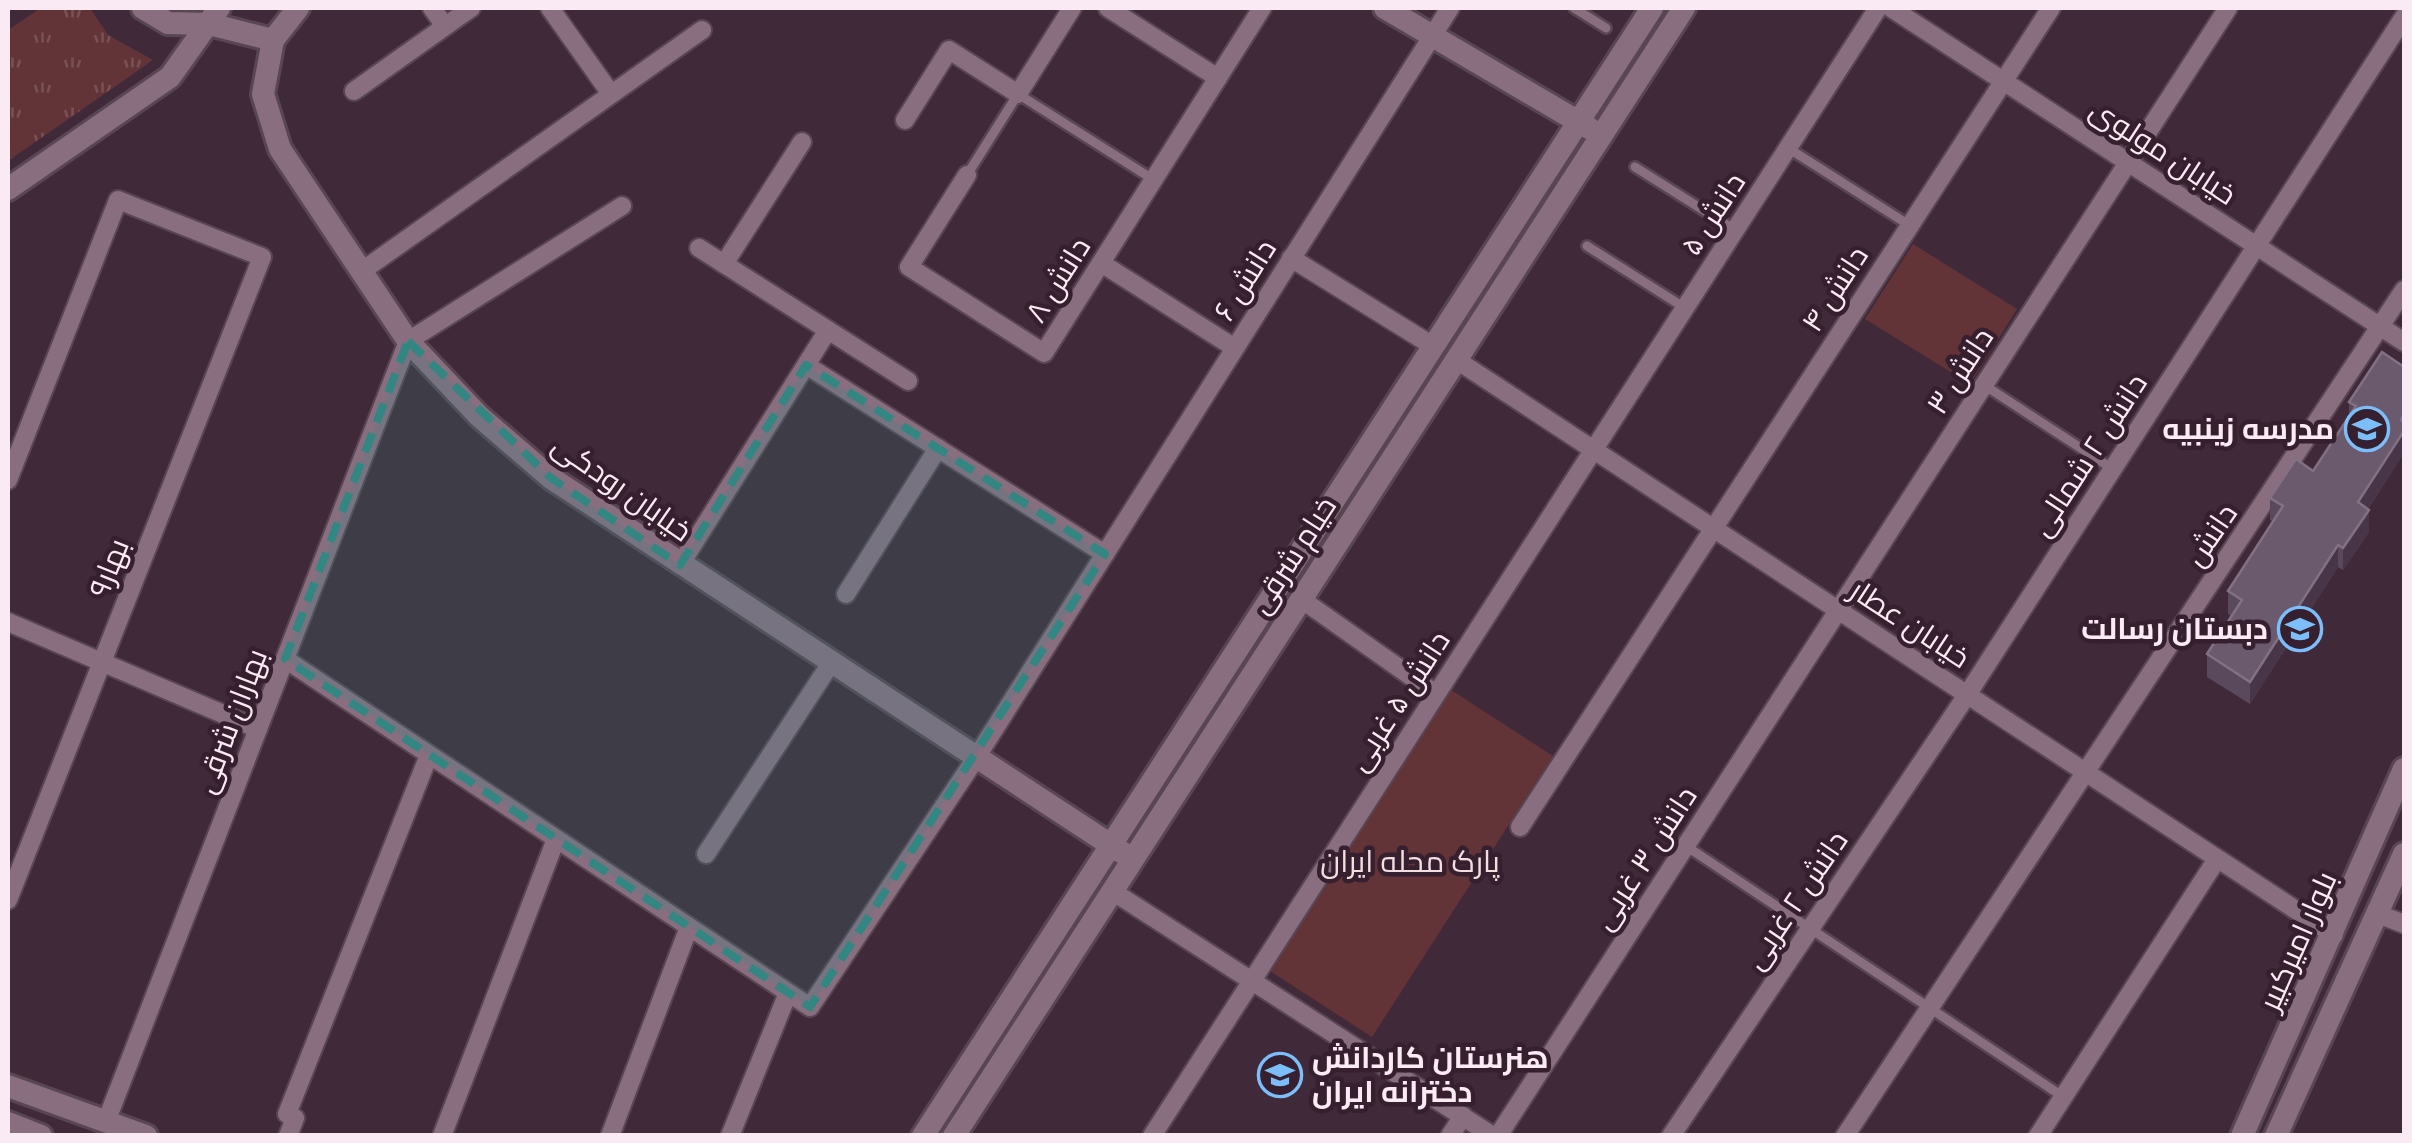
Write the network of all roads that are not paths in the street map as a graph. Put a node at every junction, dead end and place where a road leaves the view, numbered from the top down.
1 (142, 8) edge
2 (298, 8) edge
3 (432, 8) edge
4 (471, 8) edge
5 (550, 8) edge
6 (1072, 8) edge
7 (1108, 8) edge
8 (1262, 8) edge
9 (1385, 8) edge
10 (1450, 8) edge
11 (1574, 8) edge
12 (1652, 8) edge
13 (1684, 8) edge
14 (1878, 8) edge
15 (1892, 8) edge
16 (2050, 8) edge
17 (2228, 8) edge
18 (214, 16) edge
19 (2404, 16) edge
20 (445, 26) junction
21 (1606, 28) dead end
22 (702, 30) dead end
23 (1432, 35) junction
24 (273, 40) junction
25 (1218, 78) junction
26 (2004, 80) junction
27 (354, 90) dead end
28 (611, 94) junction
29 (1018, 94) junction
30 (905, 120) dead end
31 (1578, 122) junction
32 (1600, 136) junction
33 (802, 142) dead end
34 (1788, 148) junction
35 (2128, 162) junction
36 (1635, 167) dead end
37 (967, 175) joint
38 (1154, 180) junction
39 (8, 188) edge
40 (622, 206) dead end
41 (1909, 225) junction
42 (1735, 230) junction
43 (1587, 246) dead end
44 (2257, 246) junction
45 (699, 248) dead end
46 (1292, 258) junction
47 (1101, 263) junction
48 (724, 264) junction
49 (362, 271) junction
50 (2404, 290) edge
51 (1685, 308) junction
52 (2381, 327) junction
53 (828, 330) junction
54 (408, 341) junction
55 (2404, 342) edge
56 (1433, 346) junction
57 (1235, 348) junction
58 (1455, 359) junction
59 (806, 365) junction
60 (908, 381) dead end
61 (1984, 385) junction
62 (938, 448) junction
63 (1593, 450) junction
64 (2113, 469) junction
65 (8, 480) edge
66 (1714, 529) junction
67 (1105, 554) junction
68 (680, 565) junction
69 (1279, 584) junction
70 (846, 594) dead end
71 (1301, 599) junction
72 (1838, 610) junction
73 (8, 622) edge
74 (285, 659) junction
75 (102, 662) junction
76 (831, 663) junction
77 (1436, 694) junction
78 (1967, 695) junction
79 (258, 729) junction
80 (429, 755) junction
81 (976, 758) junction
82 (2404, 769) edge
83 (2086, 772) junction
84 (1520, 827) dead end
85 (556, 839) junction
86 (1110, 845) junction
87 (1686, 846) junction
88 (706, 854) dead end
89 (2404, 854) edge
90 (1132, 859) junction
91 (2217, 859) junction
92 (1112, 891) junction
93 (8, 900) edge
94 (2378, 914) junction
95 (2404, 924) edge
96 (689, 927) junction
97 (1810, 928) junction
98 (2334, 935) junction
99 (1252, 981) junction
100 (788, 993) junction
101 (1930, 1008) junction
102 (8, 1086) edge
103 (2064, 1097) junction
104 (1463, 1116) junction
105 (8, 1123) edge
106 (101, 1129) edge
107 (42, 1136) edge
108 (146, 1136) edge
109 (288, 1136) edge
110 (442, 1136) edge
111 (610, 1136) edge
112 (730, 1136) edge
113 (923, 1136) edge
114 (954, 1136) edge
115 (1152, 1136) edge
116 (1450, 1136) edge
117 (1495, 1136) edge
118 (1671, 1136) edge
119 (1845, 1136) edge
120 (2038, 1136) edge
121 (2242, 1136) edge
122 (2276, 1136) edge

1 - 18 street
2 - 24 street
3 - 20 street
4 - 20 street
5 - 28 street
6 - 29 street
7 - 25 street
8 - 25 street, دانش ۸
9 - 23 street
10 - 23 street, دانش ۶
11 - 21 lane
12 - 31 street, خیام شرقی
13 - 32 street, خیام شرقی
14 - 34 street, دانش ۵
15 - 26 street, خیابان مولوی
16 - 26 street, دانش ۴
17 - 35 street, دانش ۳
18 - 24 street
18 - 39 street
19 - 44 street, دانش ۲ شمالی
20 - 27 street
22 - 28 street
23 - 31 street
23 - 46 street, دانش ۶
24 - 49 street, خیابان رودکی
25 - 38 street, دانش ۸
26 - 35 street, خیابان مولوی
26 - 41 street, دانش ۴
28 - 49 street
29 - 30 street
29 - 37 lane
29 - 38 lane
31 - 32 street
31 - 56 street, خیام شرقی
32 - 58 street, خیام شرقی
33 - 48 street
34 - 41 lane
34 - 42 street, دانش ۵
35 - 44 street, خیابان مولوی
35 - 61 street, دانش ۳
36 - 42 lane
37 - 47 street, دانش ۸
38 - 47 street, دانش ۸
40 - 54 street
41 - 66 street, دانش ۴
42 - 51 street, دانش ۵
43 - 51 lane
44 - 52 street, خیابان مولوی
44 - 64 street, دانش ۲ شمالی
45 - 48 street
46 - 56 street
46 - 57 street, دانش ۶
47 - 57 street
48 - 53 street
49 - 54 street, خیابان رودکی
50 - 52 street, دانش
51 - 63 street, دانش ۵
52 - 55 street, خیابان مولوی
52 - 83 street, دانش
53 - 59 street
53 - 60 street
54 - 68 street, خیابان رودکی
54 - 74 street, بهاران شرقی
56 - 58 street
56 - 69 street, خیام شرقی
57 - 67 street, دانش ۶
58 - 63 street, خیابان عطار
58 - 71 street, خیام شرقی
59 - 62 street
59 - 68 street
61 - 64 lane
61 - 72 street, دانش ۳
62 - 67 street
62 - 70 street
63 - 66 street, خیابان عطار
63 - 77 street, دانش ۵ غربی
64 - 78 street, دانش ۲ شمالی
65 - 75 street, بهار۹
66 - 72 street, خیابان عطار
66 - 84 street, دانش ۴
67 - 81 street, دانش ۶
68 - 76 street, خیابان رودکی
69 - 71 street
69 - 86 street, خیام شرقی
71 - 77 street
71 - 90 street, خیام شرقی
72 - 78 street, خیابان عطار
72 - 87 street, دانش ۳ غربی
73 - 75 street
74 - 79 street, بهاران شرقی
74 - 80 street
75 - 79 street
75 - 93 street, بهار۹
76 - 81 street, خیابان رودکی
76 - 88 street
77 - 99 street, دانش ۵ غربی
78 - 83 street, خیابان عطار
78 - 97 street, دانش ۲ غربی
79 - 106 street, بهاران شرقی
80 - 85 street
80 - 109 street
81 - 86 street, خیابان رودکی
81 - 100 street, دانش ۶
82 - 98 street, بلوار امیرکبیر
83 - 91 street, خیابان عطار
83 - 101 street, دانش
85 - 96 street
85 - 110 street
86 - 90 street, خیابان رودکی
86 - 113 street, خیام شرقی
87 - 97 lane
87 - 117 street, دانش ۳ غربی
89 - 94 street, بلوار امیرکبیر
90 - 92 street, خیام شرقی
91 - 98 street, خیابان عطار
91 - 103 street
92 - 99 street
92 - 114 street, خیام شرقی
94 - 95 street
94 - 122 street, بلوار امیرکبیر
96 - 100 street
96 - 111 street
97 - 101 lane
97 - 118 street, دانش ۲ غربی
98 - 121 street, بلوار امیرکبیر
99 - 104 street
99 - 115 street, دانش ۵ غربی
100 - 112 street
101 - 103 lane
101 - 119 street, دانش
102 - 106 street
103 - 120 street
104 - 116 street
104 - 117 street
105 - 107 street
106 - 108 street

